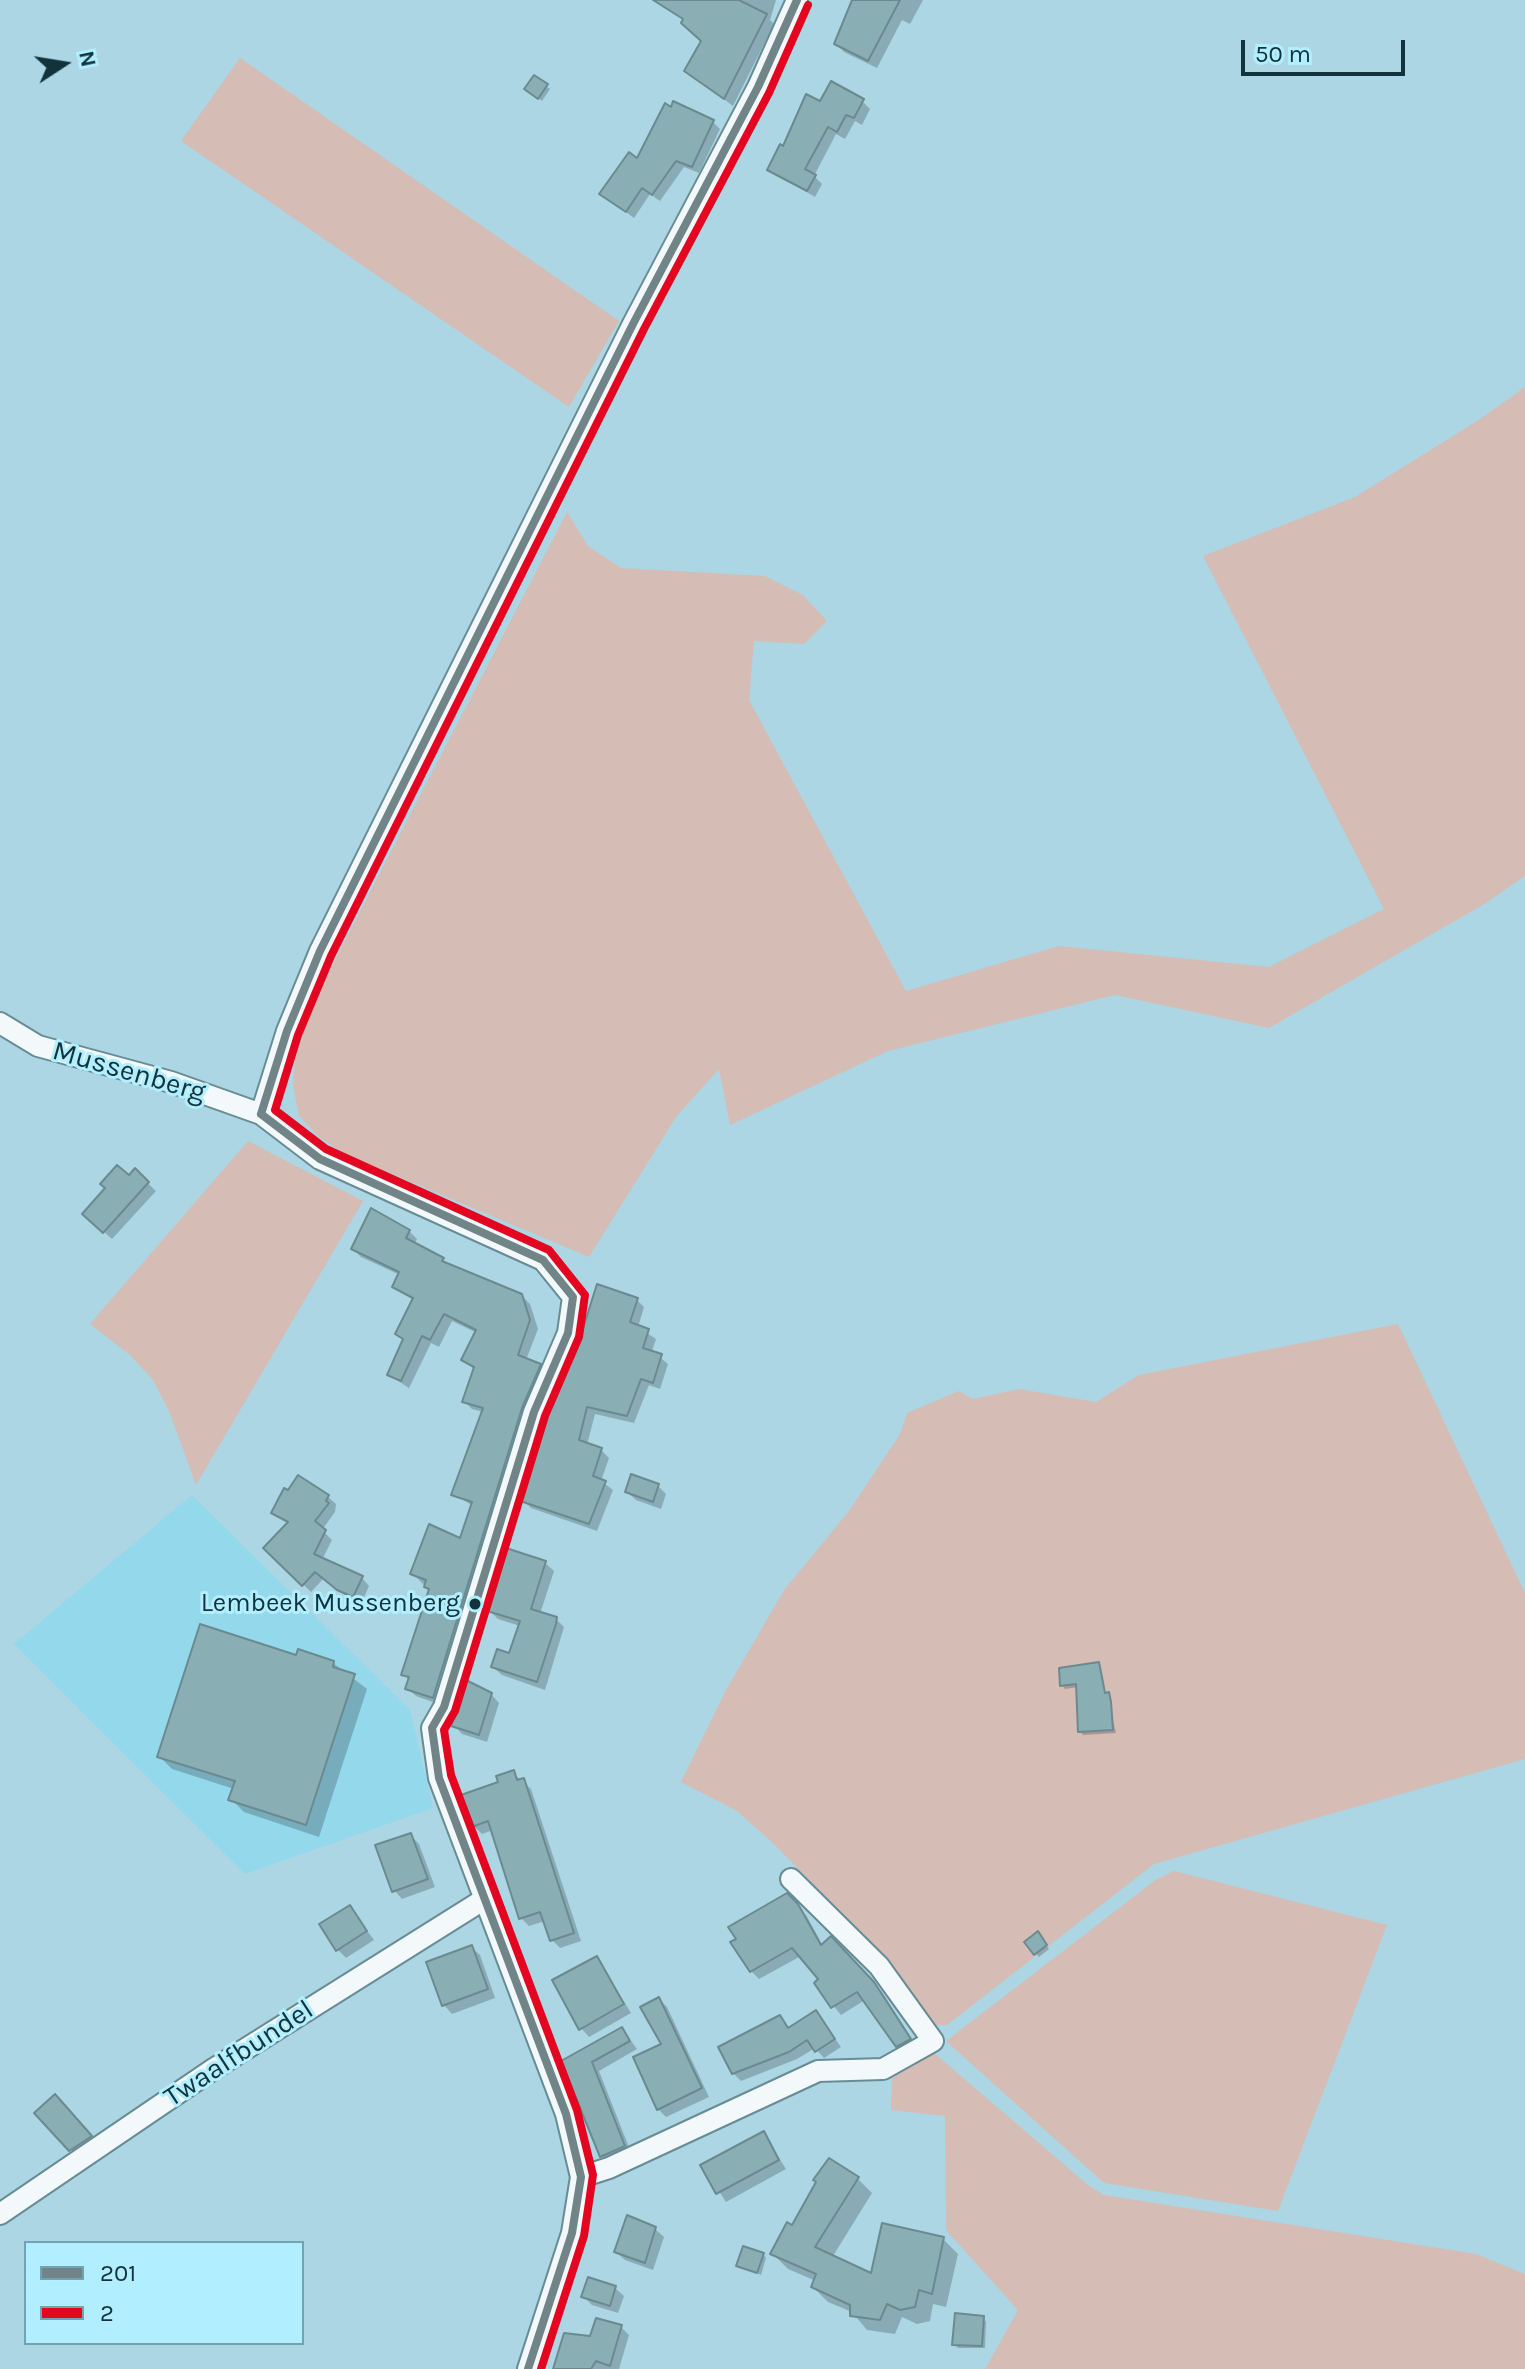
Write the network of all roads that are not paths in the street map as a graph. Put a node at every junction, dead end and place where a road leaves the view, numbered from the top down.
1 (797, 0) edge
2 (0, 1023) edge
3 (261, 1114) junction
4 (791, 1879) dead end
5 (483, 1900) junction
6 (581, 2177) junction
7 (0, 2214) edge
8 (528, 2369) edge

1 - 3 street
2 - 3 street, Mussenberg
3 - 5 street, Mussenberg
4 - 6 street
5 - 6 street, Mussenberg
5 - 7 street, Twaalfbundel
6 - 8 street

